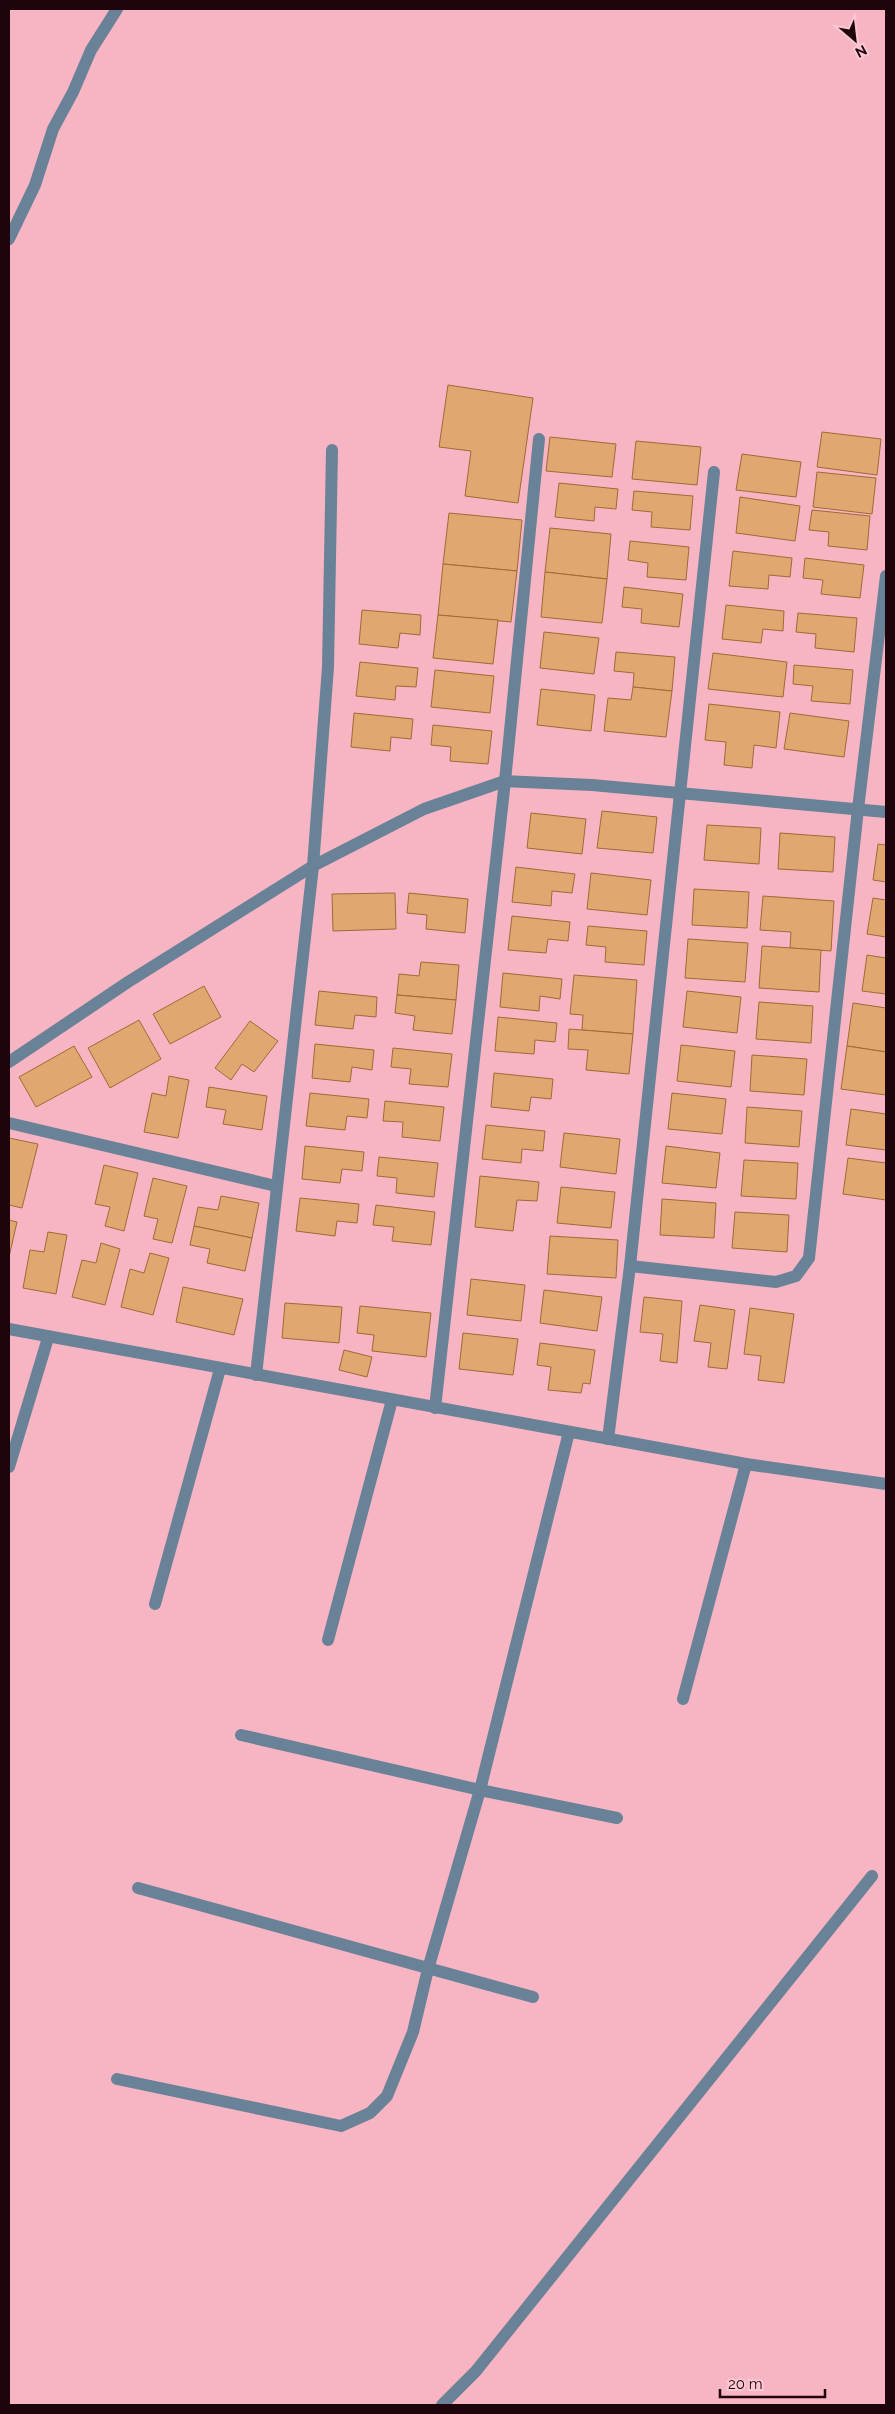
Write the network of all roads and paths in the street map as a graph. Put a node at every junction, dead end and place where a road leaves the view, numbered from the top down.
1 (117, 9) edge
2 (9, 239) edge
3 (539, 439) dead end
4 (332, 450) dead end
5 (714, 472) dead end
6 (886, 576) edge
7 (505, 781) junction
8 (679, 794) junction
9 (858, 809) junction
10 (886, 812) edge
11 (313, 866) junction
12 (9, 1062) edge
13 (9, 1123) edge
14 (276, 1186) junction
15 (630, 1266) junction
16 (9, 1329) edge
17 (48, 1338) junction
18 (220, 1369) junction
19 (256, 1375) junction
20 (392, 1400) junction
21 (435, 1408) junction
22 (569, 1432) junction
23 (608, 1439) junction
24 (746, 1464) junction
25 (9, 1468) edge
26 (886, 1484) edge
27 (156, 1604) dead end
28 (328, 1640) dead end
29 (683, 1699) dead end
30 (241, 1735) dead end
31 (480, 1790) junction
32 (618, 1818) dead end
33 (872, 1876) dead end
34 (138, 1888) dead end
35 (428, 1968) junction
36 (533, 1997) dead end
37 (117, 2079) dead end
38 (442, 2405) edge

1 - 2 street
3 - 7 street
4 - 11 street
5 - 8 street
6 - 9 street
7 - 8 street
7 - 11 street
7 - 21 street
8 - 9 street
8 - 15 street
9 - 10 street
9 - 15 street
11 - 12 street
11 - 14 street
13 - 14 street
14 - 19 street
15 - 23 street
16 - 17 street
17 - 18 street
17 - 25 street
18 - 19 street
18 - 27 street
19 - 20 street
20 - 21 street
20 - 28 street
21 - 22 street
22 - 23 street
22 - 31 street
23 - 24 street
24 - 26 street
24 - 29 street
30 - 31 street
31 - 32 street
31 - 35 street
33 - 38 street
34 - 35 street
35 - 36 street
35 - 37 street

